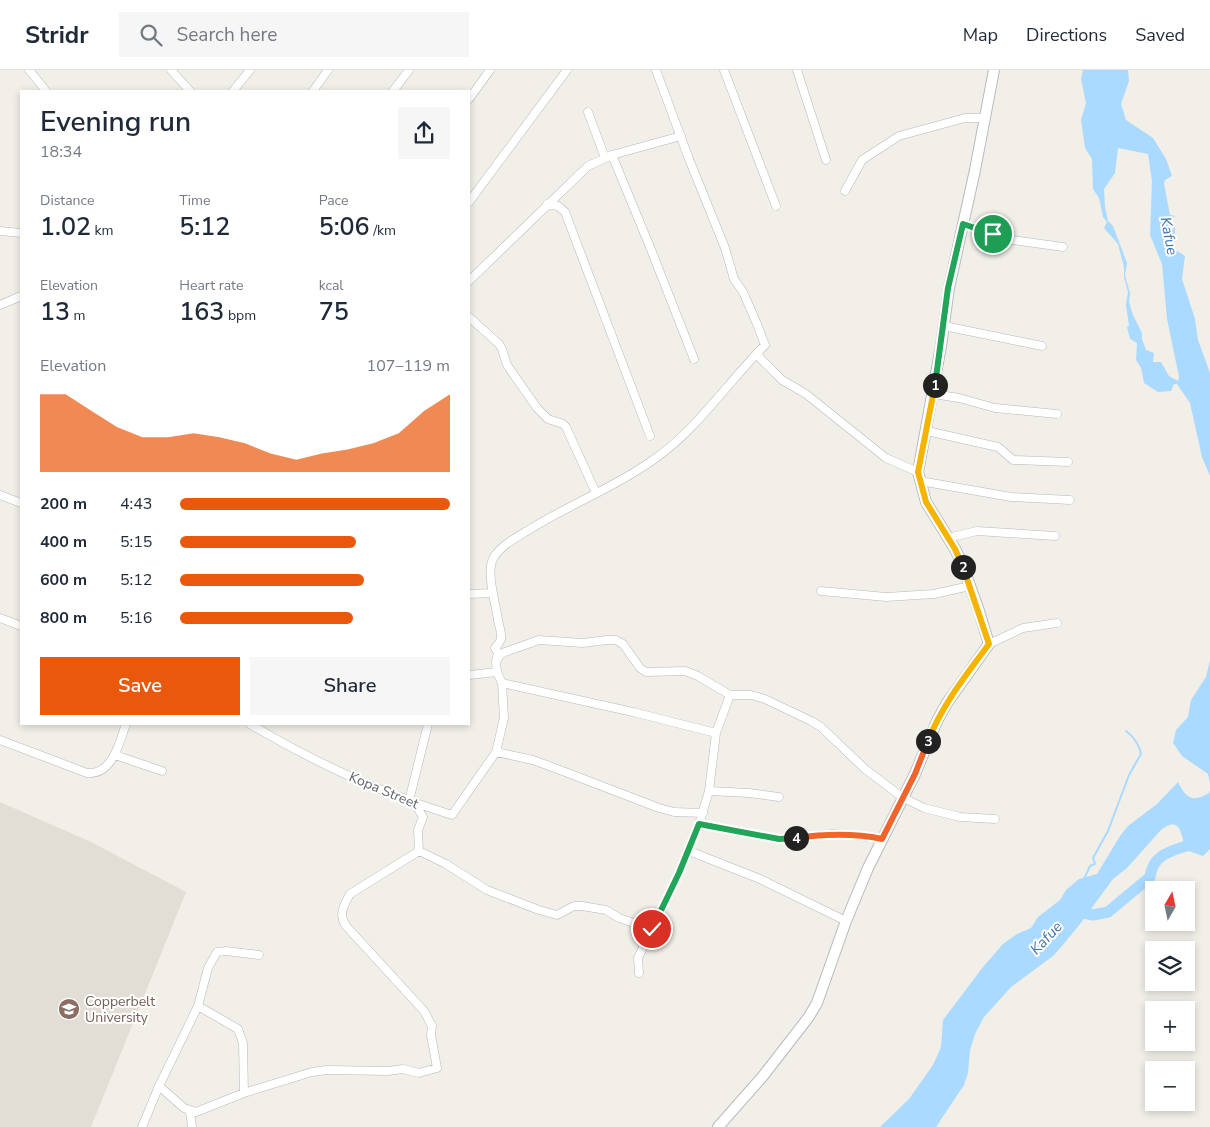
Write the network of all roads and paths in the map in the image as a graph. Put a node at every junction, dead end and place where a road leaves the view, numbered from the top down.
1 (29, 70) edge
2 (171, 70) edge
3 (250, 70) edge
4 (328, 70) edge
5 (410, 70) edge
6 (490, 70) edge
7 (567, 70) edge
8 (656, 70) edge
9 (724, 70) edge
10 (798, 70) edge
11 (994, 70) edge
12 (45, 90) edge
13 (189, 90) edge
14 (234, 90) edge
15 (314, 90) edge
16 (394, 90) edge
17 (470, 98) edge
18 (588, 112) dead end
19 (985, 118) junction
20 (681, 136) junction
21 (609, 157) junction
22 (826, 160) dead end
23 (845, 191) dead end
24 (470, 201) edge
25 (547, 204) junction
26 (776, 206) dead end
27 (963, 224) junction
28 (0, 230) edge
29 (20, 233) edge
30 (1063, 247) dead end
31 (470, 280) edge
32 (20, 296) edge
33 (0, 305) edge
34 (470, 318) edge
35 (944, 326) junction
36 (1042, 346) dead end
37 (756, 354) junction
38 (694, 359) dead end
39 (933, 394) junction
40 (1057, 414) dead end
41 (927, 431) junction
42 (650, 436) dead end
43 (1068, 462) dead end
44 (919, 477) junction
45 (596, 493) junction
46 (0, 495) edge
47 (1070, 500) dead end
48 (20, 503) edge
49 (1055, 536) dead end
50 (948, 538) junction
51 (970, 586) junction
52 (821, 591) dead end
53 (493, 593) junction
54 (470, 594) edge
55 (0, 618) edge
56 (1057, 623) dead end
57 (20, 626) edge
58 (989, 644) junction
59 (496, 662) junction
60 (498, 672) junction
61 (470, 674) edge
62 (502, 684) junction
63 (730, 696) junction
64 (126, 725) edge
65 (252, 725) edge
66 (428, 725) edge
67 (716, 734) junction
68 (0, 740) edge
69 (496, 752) junction
70 (115, 755) junction
71 (162, 771) dead end
72 (708, 791) junction
73 (779, 797) dead end
74 (902, 798) junction
75 (412, 802) junction
76 (703, 813) junction
77 (996, 819) dead end
78 (699, 824) junction
79 (882, 839) junction
80 (689, 850) junction
81 (419, 851) junction
82 (846, 921) junction
83 (652, 929) junction
84 (260, 955) dead end
85 (639, 973) dead end
86 (198, 1006) junction
87 (159, 1086) junction
88 (244, 1094) junction
89 (190, 1111) junction
90 (142, 1127) edge
91 (192, 1127) edge
92 (718, 1127) edge

1 - 12 street
2 - 13 street
3 - 14 street
4 - 15 street
5 - 16 street
6 - 17 street
7 - 24 street
8 - 20 street
9 - 26 street
10 - 22 street
11 - 19 street
18 - 21 street
19 - 23 street
19 - 27 street
20 - 21 street
20 - 37 street
21 - 25 street
21 - 38 street
25 - 31 street
25 - 42 street
27 - 30 street
27 - 35 street
28 - 29 street
32 - 33 street
34 - 45 street
35 - 36 street
35 - 39 street
37 - 44 street
37 - 45 street
39 - 40 street
39 - 41 street
41 - 43 street
41 - 44 street
44 - 47 street
44 - 50 street
45 - 53 street
46 - 48 street
49 - 50 street
50 - 51 street
51 - 52 street
51 - 58 street
53 - 54 street
53 - 59 street
55 - 57 street
56 - 58 street
58 - 74 street
59 - 60 street
59 - 63 street
60 - 61 street
60 - 62 street
62 - 67 street
62 - 69 street
63 - 67 street
63 - 74 street
64 - 70 street
65 - 75 street, Kopa Street
66 - 75 street
67 - 72 street
68 - 70 street
69 - 75 street, Kopa Street
69 - 76 street
70 - 71 street
72 - 73 street
72 - 76 street
74 - 77 street
74 - 79 street
75 - 81 street
76 - 78 street
78 - 79 street
78 - 80 street
79 - 82 street
80 - 82 street
80 - 83 street
81 - 83 street
81 - 88 street
82 - 92 street
83 - 85 street
84 - 86 street
86 - 87 street
86 - 88 street
87 - 89 street
87 - 90 street
88 - 89 street
89 - 91 street

